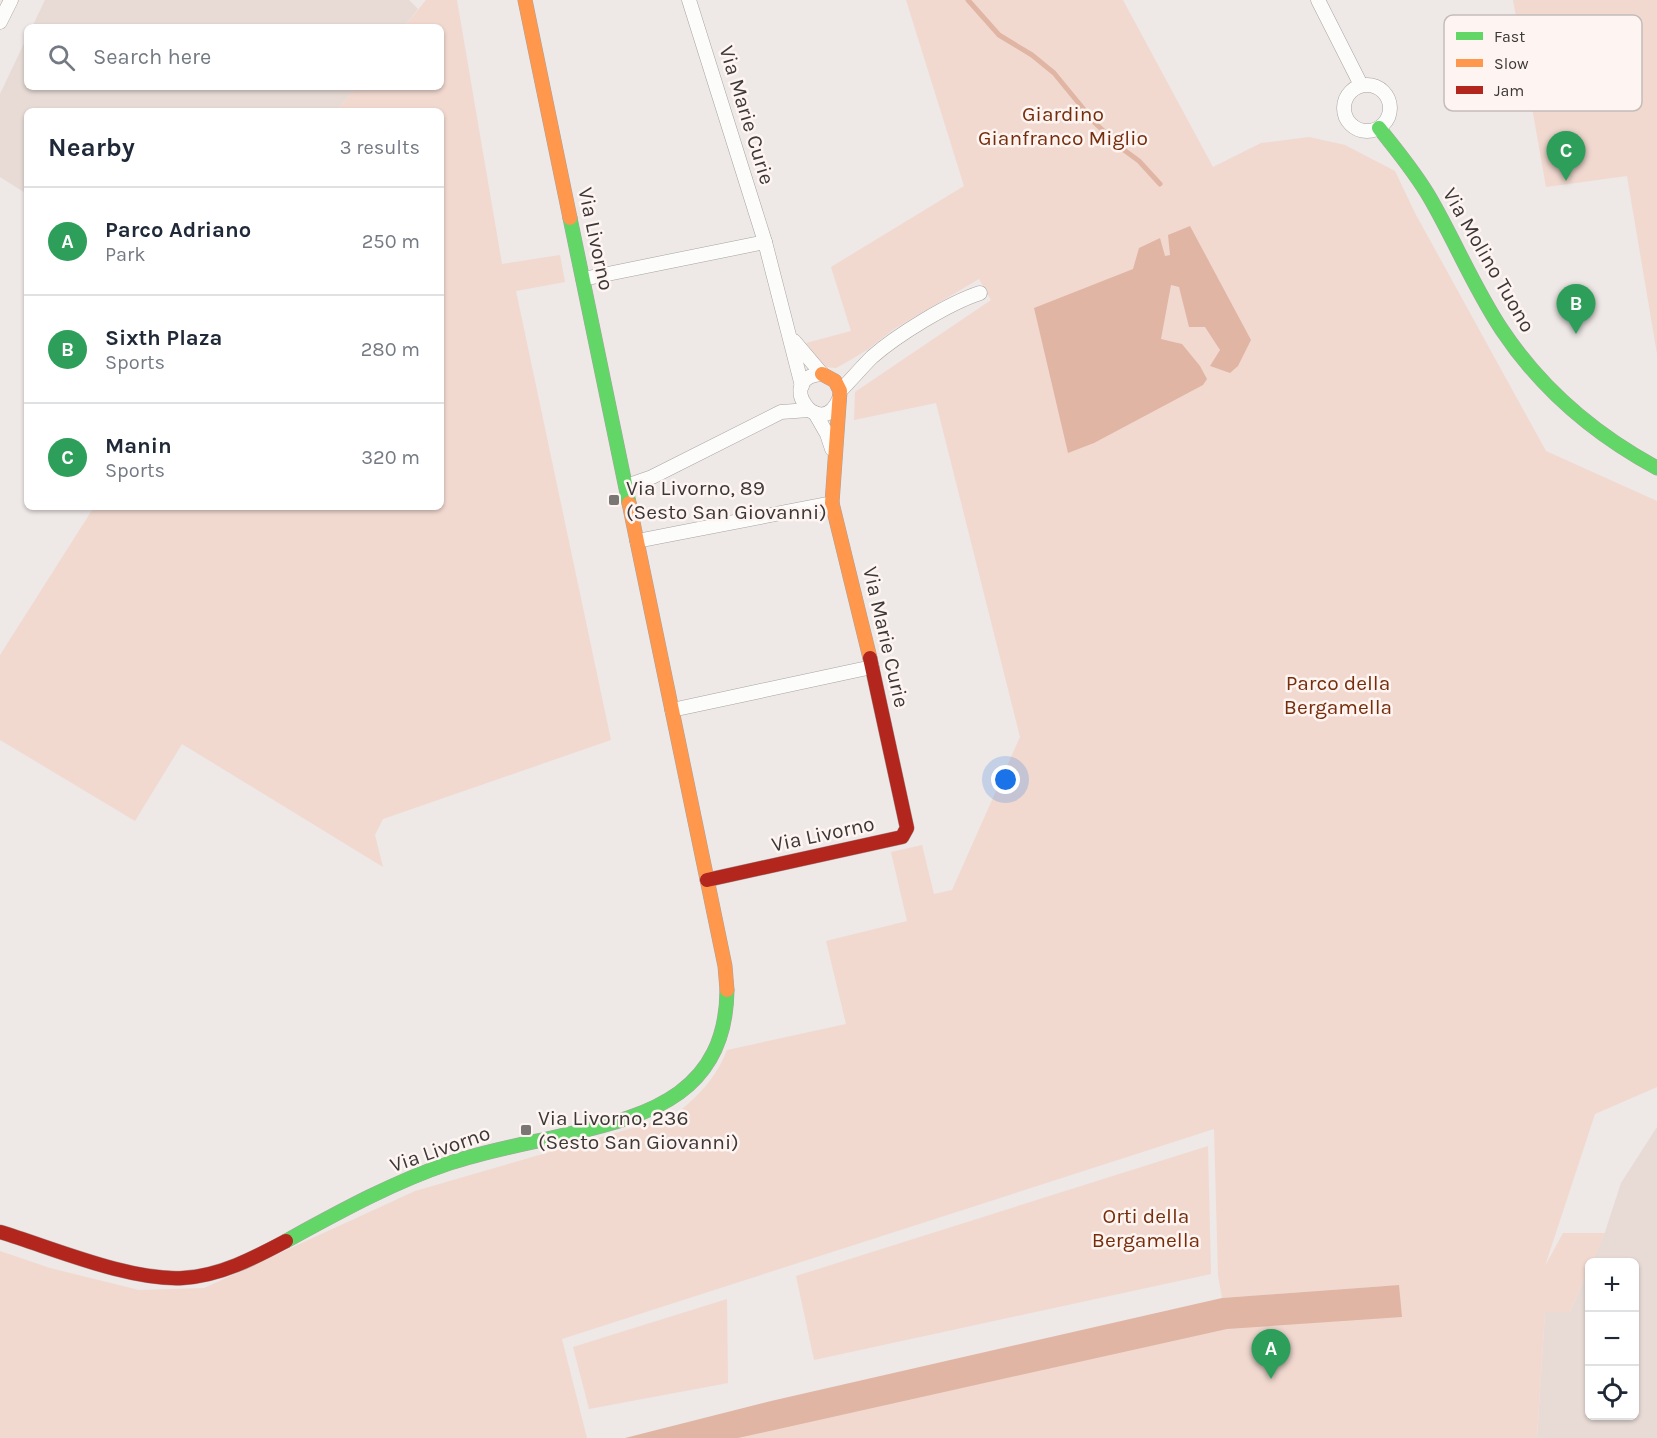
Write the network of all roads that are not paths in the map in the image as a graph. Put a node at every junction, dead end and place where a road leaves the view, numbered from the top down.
1 (11, 0) edge
2 (525, 0) edge
3 (689, 0) edge
4 (1318, 0) edge
5 (0, 22) edge
6 (1361, 85) junction
7 (1379, 128) junction
8 (765, 242) junction
9 (583, 279) junction
10 (980, 293) dead end
11 (789, 334) junction
12 (872, 357) junction
13 (824, 375) junction
14 (802, 387) junction
15 (840, 395) junction
16 (812, 411) junction
17 (781, 412) junction
18 (834, 454) junction
19 (1657, 468) edge
20 (626, 486) junction
21 (832, 503) junction
22 (637, 540) junction
23 (872, 667) junction
24 (672, 710) junction
25 (907, 828) joint
26 (707, 880) junction
27 (0, 1232) edge

1 - 5 street
2 - 9 street, Via Livorno
3 - 8 street, Via Marie Curie
4 - 6 street
6 - 7 street
6 - 7 street
7 - 19 street, Via Molino Tuono
8 - 9 street
8 - 11 street, Via Marie Curie
9 - 20 street, Via Livorno
10 - 12 street
11 - 13 street, Via Marie Curie
11 - 14 street, Via Marie Curie
12 - 13 street
12 - 15 street
13 - 14 street
13 - 15 street
14 - 16 street
14 - 17 street
15 - 16 street
15 - 18 street, Via Marie Curie
16 - 17 street
16 - 18 street, Via Marie Curie
17 - 20 street
18 - 21 street, Via Marie Curie
20 - 22 street, Via Livorno
21 - 22 street
21 - 23 street, Via Marie Curie
22 - 24 street, Via Livorno
23 - 24 street
23 - 25 street, Via Marie Curie
24 - 26 street, Via Livorno
25 - 26 street, Via Livorno
26 - 27 street, Via Livorno

